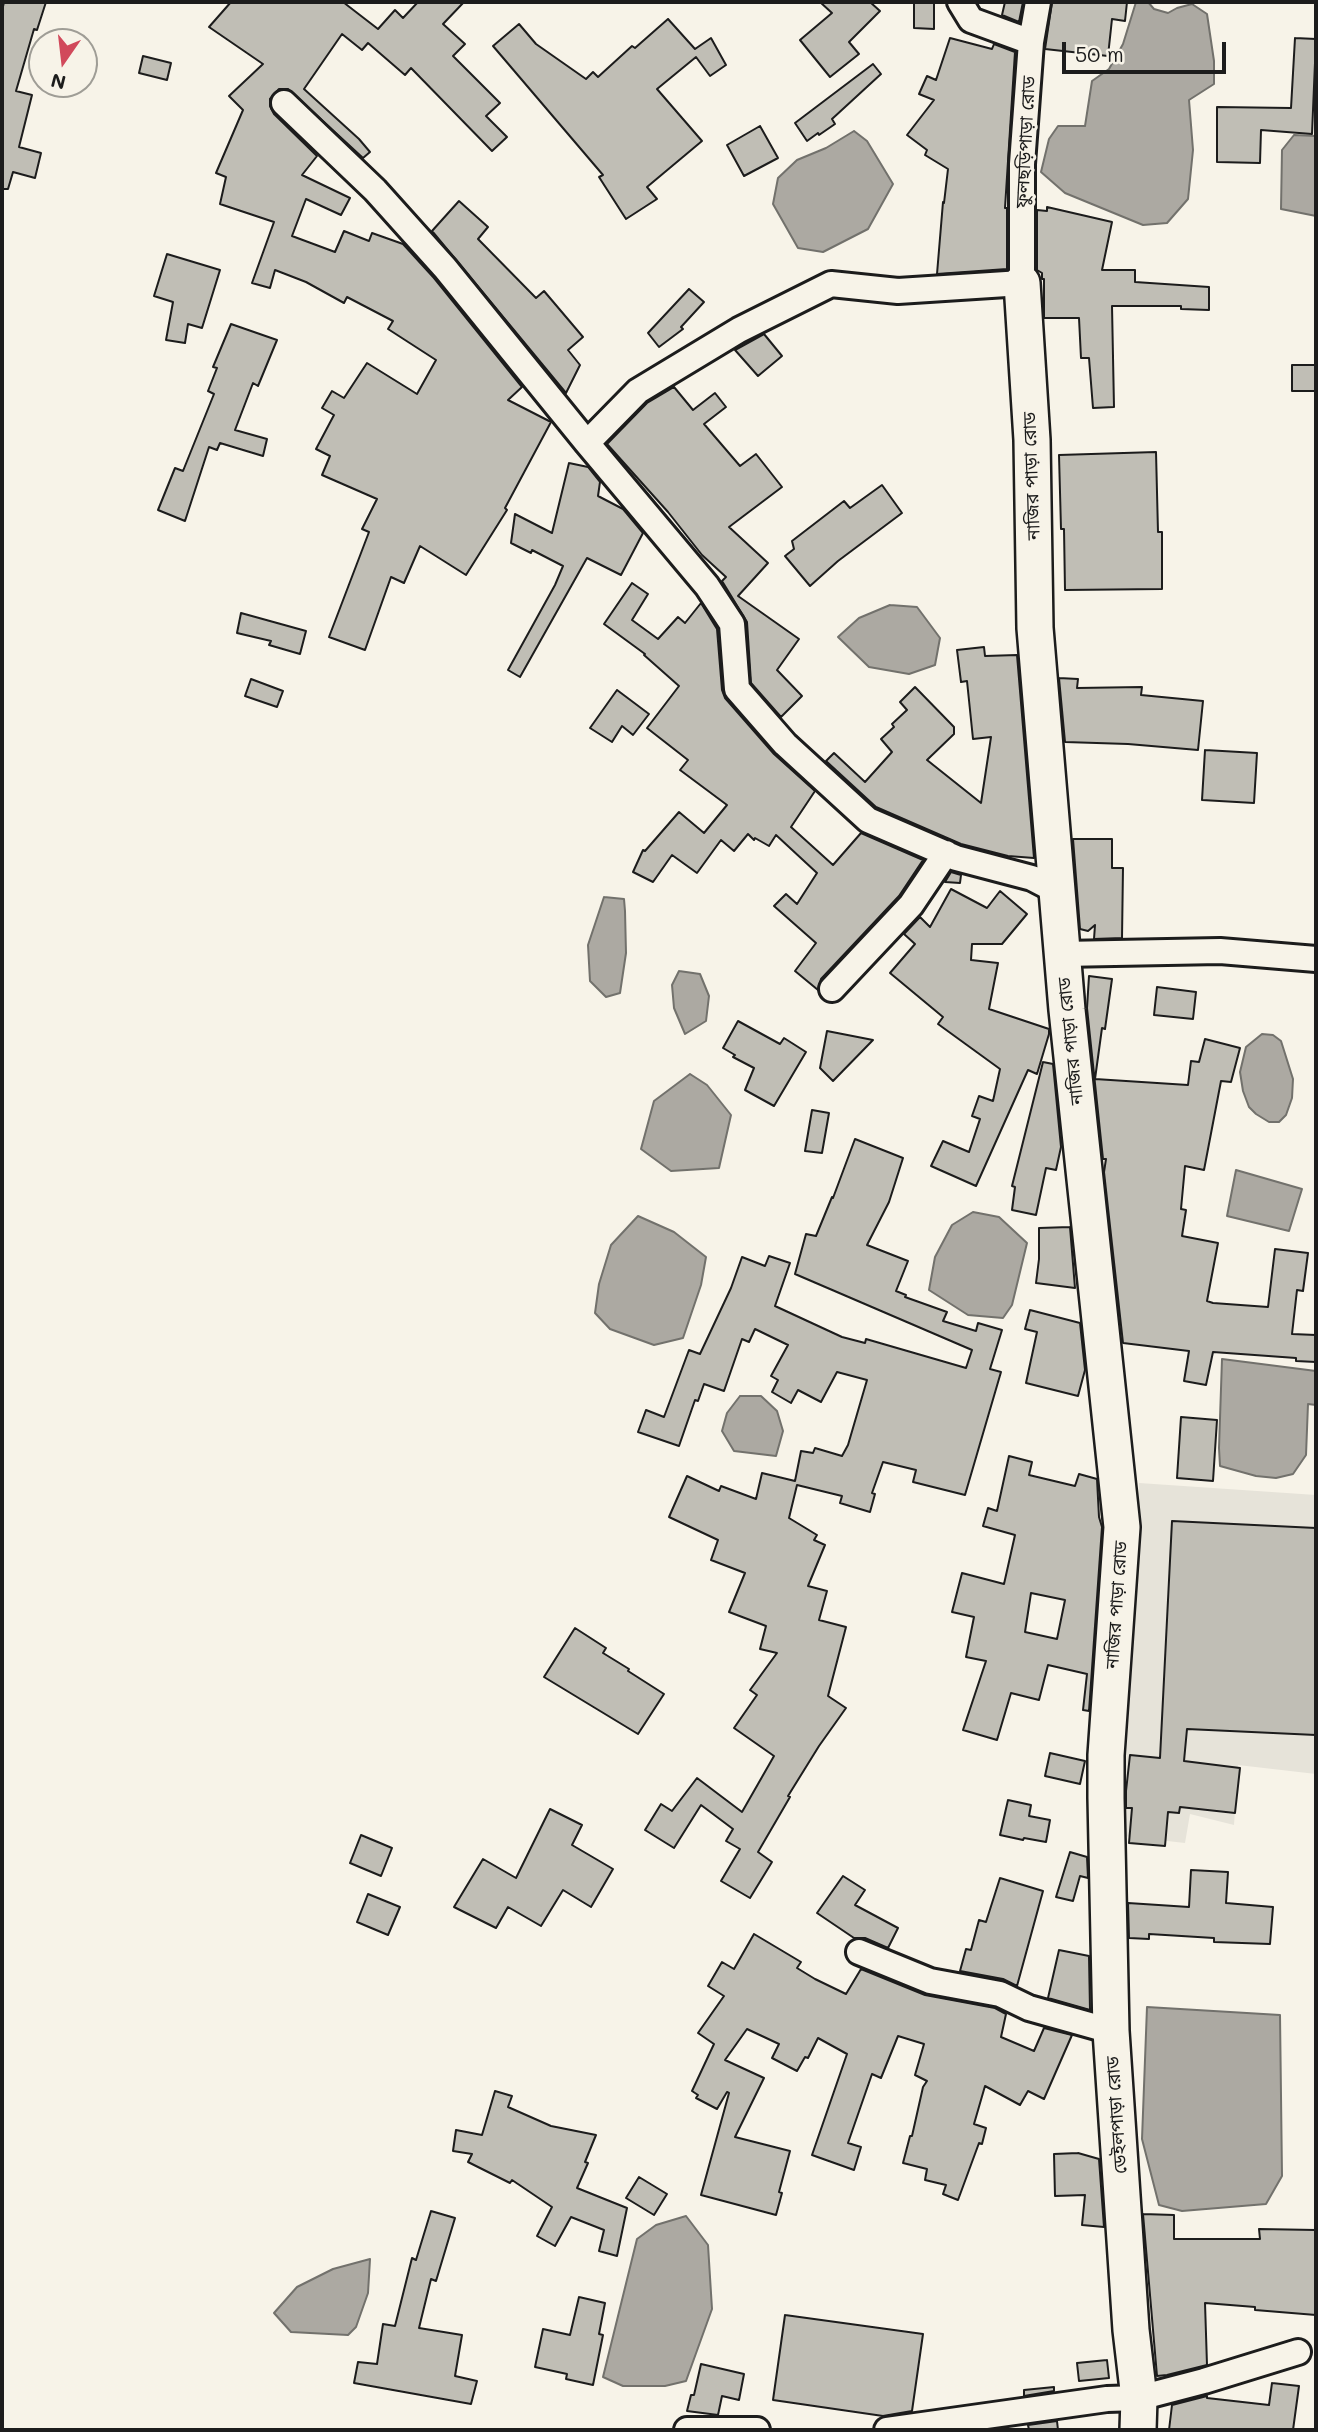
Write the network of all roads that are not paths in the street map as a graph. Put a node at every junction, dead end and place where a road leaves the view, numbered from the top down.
1 (960, 2) edge
2 (1038, 2) edge
3 (1031, 42) junction
4 (284, 103) dead end
5 (1022, 283) junction
6 (587, 443) junction
7 (946, 853) junction
8 (1057, 891) junction
9 (1062, 954) junction
10 (1316, 959) edge
11 (832, 989) dead end
12 (1105, 1798) joint
13 (859, 1952) dead end
14 (1111, 2031) junction
15 (1298, 2352) dead end
16 (1139, 2414) edge
17 (687, 2430) edge
18 (757, 2430) edge
19 (887, 2430) edge

1 - 3 street
2 - 3 street, ফুলছড়িপাড়া রোড
3 - 5 street, ফুলছড়িপাড়া রোড
4 - 6 street
5 - 6 street
5 - 8 main road, নাজির পাড়া রোড
6 - 7 street
7 - 8 street
7 - 11 street
8 - 9 main road, নাজির পাড়া রোড
9 - 10 street
9 - 12 main road, নাজির পাড়া রোড
12 - 14 main road, ডেইলপাড়া রোড
13 - 14 street
14 - 16 main road, ডেইলপাড়া রোড
15 - 16 street
16 - 19 street
17 - 18 street

